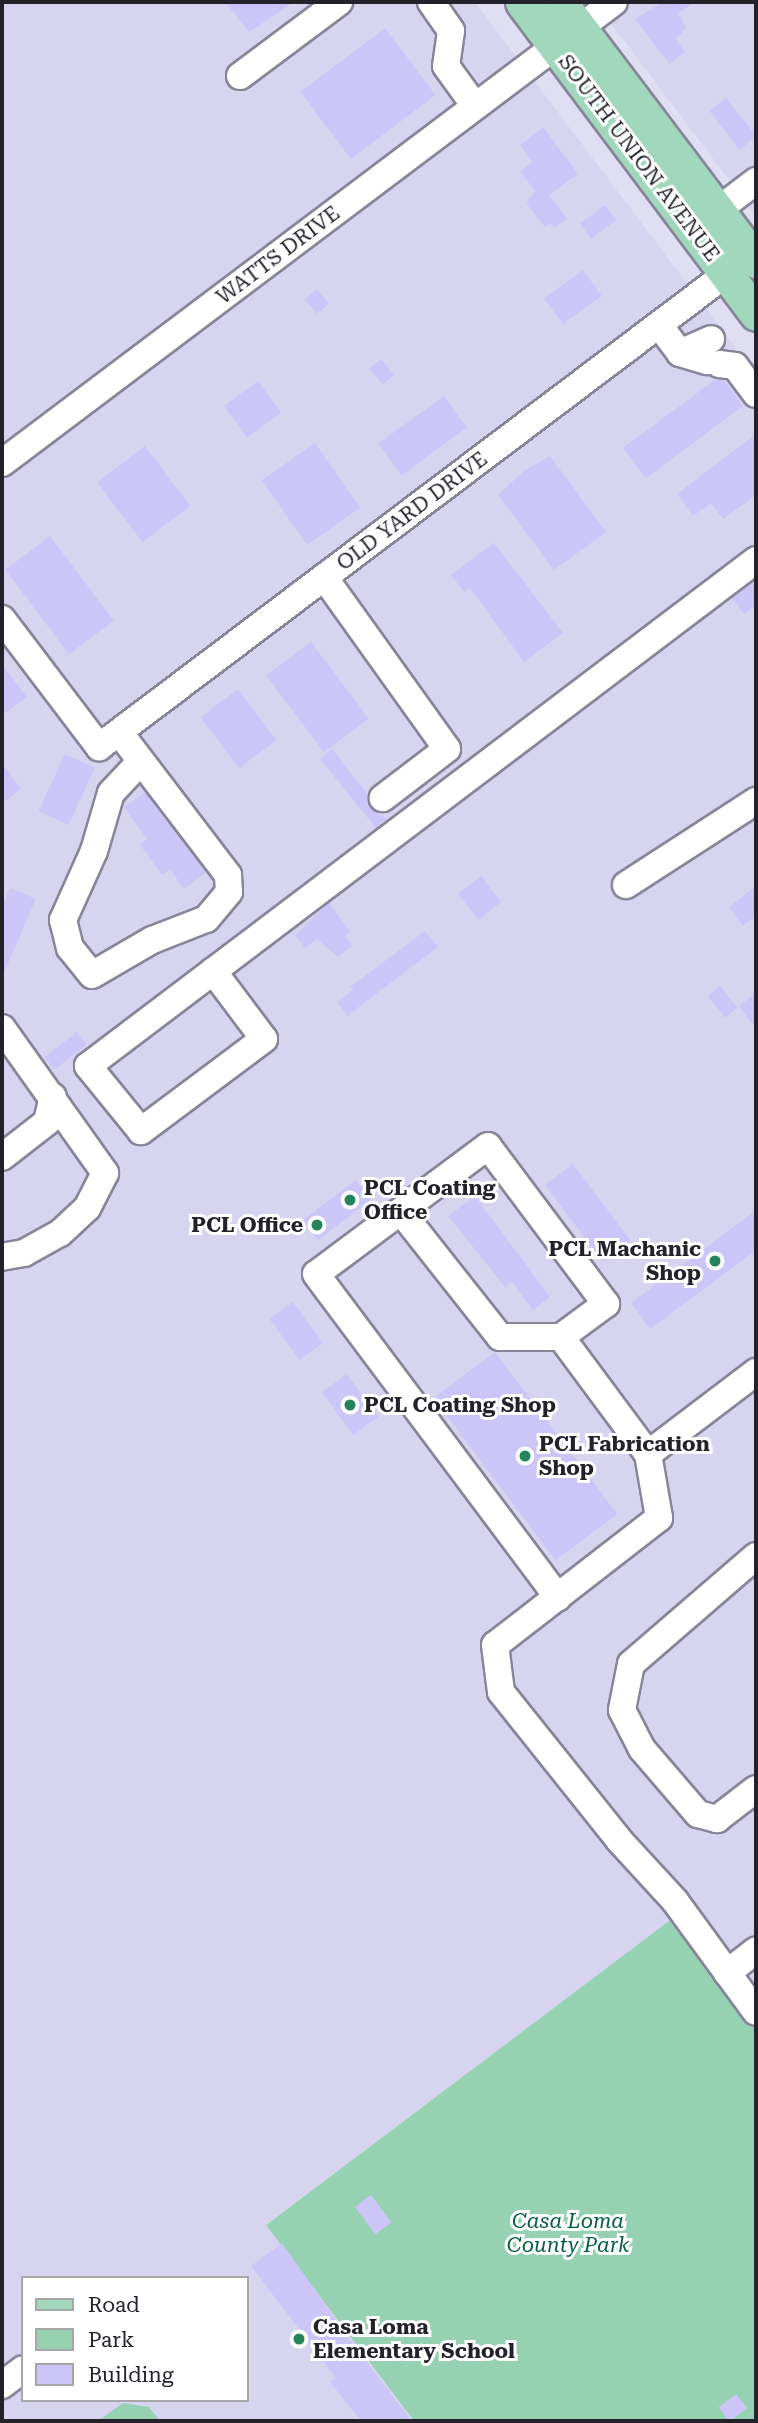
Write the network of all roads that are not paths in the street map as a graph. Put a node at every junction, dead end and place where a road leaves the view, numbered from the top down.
1 (340, 2) edge
2 (431, 2) edge
3 (522, 2) edge
4 (614, 2) edge
5 (565, 25) edge
6 (240, 76) dead end
7 (475, 106) junction
8 (756, 181) edge
9 (718, 210) junction
10 (756, 261) edge
11 (726, 274) junction
12 (756, 314) edge
13 (659, 325) junction
14 (756, 394) edge
15 (2, 464) edge
16 (756, 560) edge
17 (324, 577) junction
18 (2, 619) edge
19 (109, 739) junction
20 (140, 762) junction
21 (383, 798) dead end
22 (756, 801) edge
23 (626, 885) dead end
24 (213, 971) junction
25 (2, 1028) edge
26 (54, 1097) junction
27 (2, 1157) edge
28 (402, 1213) junction
29 (2, 1257) edge
30 (561, 1337) junction
31 (756, 1373) edge
32 (648, 1454) junction
33 (756, 1556) edge
34 (558, 1597) junction
35 (756, 1789) edge
36 (756, 1950) edge
37 (727, 1973) junction
38 (756, 2012) edge

1 - 6 street
2 - 7 street
3 - 5 main road, SOUTH UNION AVENUE
4 - 5 street, WATTS DRIVE
5 - 7 street, WATTS DRIVE
5 - 9 main road, SOUTH UNION AVENUE
5 - 11 main road, SOUTH UNION AVENUE
7 - 15 street, WATTS DRIVE
8 - 9 street
9 - 10 main road, SOUTH UNION AVENUE
11 - 12 main road, SOUTH UNION AVENUE
11 - 13 street, OLD YARD DRIVE
13 - 14 street
13 - 17 street, OLD YARD DRIVE
16 - 24 street
17 - 19 street, OLD YARD DRIVE
17 - 21 street
18 - 19 street
19 - 20 street
20 - 20 street
22 - 23 street
24 - 24 street
25 - 26 street
26 - 27 street
26 - 29 street
28 - 30 street
28 - 30 street
28 - 34 street
30 - 32 street
31 - 32 street
32 - 34 street
33 - 35 street
34 - 37 street
36 - 37 street
37 - 38 street

